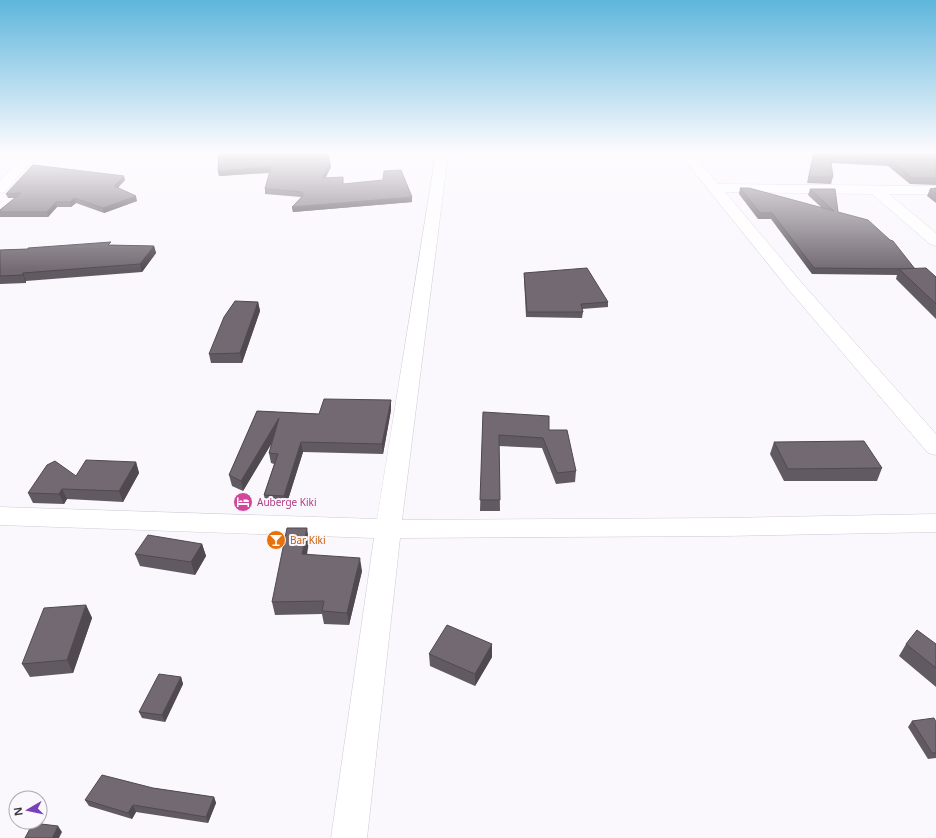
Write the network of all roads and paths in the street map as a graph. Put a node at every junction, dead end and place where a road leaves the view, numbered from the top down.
1 (436, 192) edge
2 (718, 192) edge
3 (879, 192) edge
4 (936, 241) edge
5 (936, 448) edge
6 (0, 516) edge
7 (936, 523) edge
8 (388, 529) junction
9 (349, 838) edge

1 - 8 street
2 - 5 street
3 - 4 street
6 - 8 street
7 - 8 street
8 - 9 street

